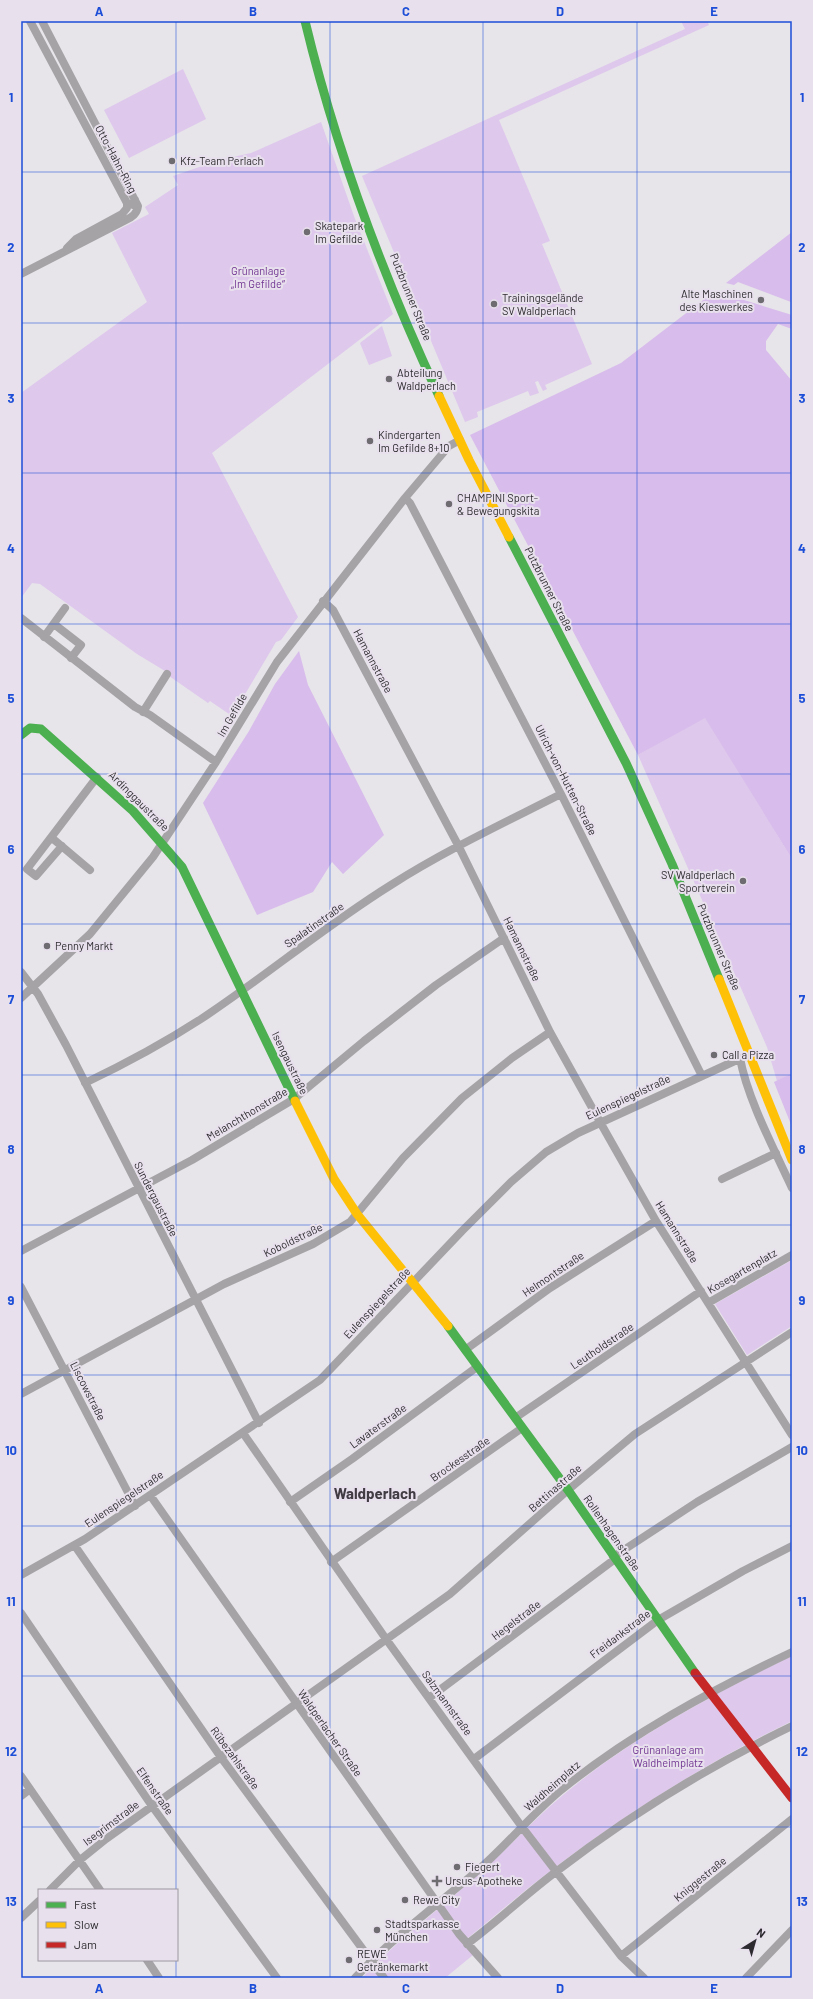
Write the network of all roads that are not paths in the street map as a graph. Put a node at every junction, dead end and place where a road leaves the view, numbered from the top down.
1 (30, 21) edge
2 (42, 21) edge
3 (306, 21) edge
4 (136, 200) junction
5 (127, 204) junction
6 (65, 250) junction
7 (21, 274) edge
8 (460, 440) junction
9 (405, 498) junction
10 (323, 601) junction
11 (66, 608) dead end
12 (21, 618) edge
13 (54, 624) junction
14 (44, 637) junction
15 (71, 658) junction
16 (167, 674) dead end
17 (143, 712) junction
18 (22, 730) edge
19 (216, 762) junction
20 (97, 777) junction
21 (561, 794) junction
22 (52, 838) junction
23 (163, 843) junction
24 (458, 845) junction
25 (62, 846) junction
26 (90, 870) dead end
27 (504, 938) junction
28 (21, 972) edge
29 (33, 987) junction
30 (242, 990) junction
31 (21, 998) edge
32 (550, 1032) junction
33 (750, 1054) junction
34 (740, 1058) junction
35 (702, 1076) junction
36 (85, 1083) junction
37 (294, 1099) junction
38 (600, 1122) junction
39 (776, 1154) junction
40 (792, 1160) edge
41 (722, 1179) dead end
42 (792, 1188) edge
43 (139, 1189) junction
44 (357, 1214) junction
45 (656, 1221) junction
46 (21, 1251) edge
47 (792, 1254) edge
48 (413, 1281) junction
49 (21, 1287) edge
50 (701, 1292) junction
51 (195, 1299) junction
52 (708, 1303) junction
53 (792, 1332) edge
54 (465, 1350) junction
55 (745, 1362) junction
56 (477, 1367) junction
57 (65, 1370) junction
58 (21, 1394) edge
59 (515, 1418) junction
60 (259, 1423) junction
61 (522, 1428) junction
62 (243, 1433) junction
63 (792, 1435) edge
64 (792, 1447) edge
65 (568, 1490) junction
66 (150, 1495) junction
67 (290, 1502) junction
68 (135, 1506) junction
69 (75, 1546) junction
70 (792, 1546) edge
71 (614, 1558) junction
72 (331, 1562) junction
73 (21, 1576) edge
74 (21, 1613) edge
75 (658, 1620) junction
76 (386, 1639) junction
77 (792, 1652) edge
78 (709, 1693) junction
79 (430, 1698) junction
80 (296, 1704) junction
81 (792, 1726) edge
82 (752, 1745) junction
83 (220, 1756) junction
84 (474, 1759) junction
85 (21, 1776) edge
86 (30, 1789) junction
87 (21, 1796) edge
88 (792, 1798) edge
89 (152, 1806) junction
90 (792, 1819) edge
91 (522, 1827) junction
92 (80, 1860) junction
93 (556, 1871) junction
94 (51, 1889) edge
95 (99, 1889) edge
96 (38, 1902) edge
97 (437, 1902) junction
98 (21, 1918) edge
99 (792, 1930) edge
100 (467, 1944) junction
101 (621, 1956) junction
102 (148, 1961) edge
103 (370, 1961) junction
104 (159, 1978) edge
105 (277, 1978) edge
106 (355, 1978) edge
107 (384, 1978) edge
108 (498, 1978) edge
109 (644, 1978) edge
110 (746, 1978) edge

1 - 5 street, Otto-Hahn-Ring
2 - 4 street, Otto-Hahn-Ring
3 - 8 street, Putzbrunner Straße
4 - 5 street, Otto-Hahn-Ring
4 - 6 street
5 - 6 street
6 - 7 street
8 - 9 street, Im Gefilde
8 - 33 street, Putzbrunner Straße
9 - 10 street, Im Gefilde
9 - 21 street, Ulrich-von-Hutten-Straße
10 - 19 street, Im Gefilde
10 - 24 street, Hamannstraße
11 - 13 street
12 - 14 street
13 - 14 street
13 - 15 street
14 - 15 street
15 - 17 street
16 - 17 street
17 - 19 street
18 - 20 street, Ardinggaustraße
19 - 23 street, Im Gefilde
20 - 22 street
20 - 23 street, Ardinggaustraße
21 - 24 street, Spalatinstraße
21 - 35 street, Ulrich-von-Hutten-Straße
22 - 25 street
22 - 25 street
23 - 29 street, Im Gefilde
23 - 30 street, Isengaustraße
24 - 27 street, Hamannstraße
24 - 30 street, Spalatinstraße
25 - 26 street
27 - 32 street, Hamannstraße
27 - 37 street, Melanchthonstraße
28 - 29 street, Sundergaustraße
29 - 31 street, Im Gefilde
29 - 36 street, Sundergaustraße
30 - 36 street, Spalatinstraße
30 - 37 street, Isengaustraße
32 - 38 street, Hamannstraße
32 - 44 street, Koboldstraße
33 - 34 street, Eulenspiegelstraße
33 - 40 street, Putzbrunner Straße
34 - 35 street, Eulenspiegelstraße
34 - 39 street
35 - 38 street, Eulenspiegelstraße
36 - 43 street, Sundergaustraße
37 - 43 street, Melanchthonstraße
37 - 44 street, Isengaustraße
38 - 45 street, Hamannstraße
38 - 48 street, Eulenspiegelstraße
39 - 41 street
39 - 42 street
43 - 46 street, Melanchthonstraße
43 - 51 street, Sundergaustraße
44 - 48 street, Isengaustraße
44 - 51 street, Koboldstraße
45 - 50 street, Hamannstraße
45 - 54 street, Helmontstraße
47 - 52 street, Kosegartenplatz
48 - 54 street, Rollenhagenstraße
48 - 60 street, Eulenspiegelstraße
49 - 57 street, Liscowstraße
50 - 52 street, Hamannstraße
50 - 59 street, Leutholdstraße
51 - 57 street, Koboldstraße
51 - 60 street, Sundergaustraße
52 - 55 street, Kosegartenplatz
53 - 55 street
54 - 56 street, Rollenhagenstraße
55 - 63 street, Kosegartenplatz
55 - 65 street, Bettinastraße
56 - 59 street, Rollenhagenstraße
56 - 67 street, Lavaterstraße
57 - 58 street, Koboldstraße
57 - 68 street, Liscowstraße
59 - 61 street, Rollenhagenstraße
60 - 62 street, Eulenspiegelstraße
61 - 65 street, Rollenhagenstraße
61 - 72 street, Brockesstraße
62 - 66 street, Eulenspiegelstraße
62 - 67 street, Salzmannstraße
64 - 71 street, Hegelstraße
65 - 71 street, Rollenhagenstraße
65 - 76 street, Bettinastraße
66 - 68 street, Eulenspiegelstraße
66 - 80 street, Waldperlacher Straße
67 - 72 street, Salzmannstraße
68 - 69 street, Eulenspiegelstraße
69 - 73 street, Eulenspiegelstraße
69 - 83 street, Rübezahlstraße
70 - 75 street, Freidankstraße
71 - 75 street, Rollenhagenstraße
71 - 79 street, Hegelstraße
72 - 76 street, Salzmannstraße
74 - 89 street, Elfenstraße
75 - 78 street, Rollenhagenstraße
75 - 84 street, Freidankstraße
76 - 79 street, Salzmannstraße
76 - 80 street, Isegrimstraße
77 - 78 street, Waldheimplatz
78 - 82 street, Rollenhagenstraße
78 - 91 street, Waldheimplatz
79 - 84 street, Salzmannstraße
80 - 83 street, Isegrimstraße
80 - 97 street, Waldperlacher Straße
81 - 82 street
82 - 88 street, Rollenhagenstraße
82 - 93 street
83 - 89 street, Isegrimstraße
83 - 103 street, Rübezahlstraße
84 - 91 street, Salzmannstraße
85 - 86 street
86 - 87 street
86 - 92 street
89 - 92 street, Isegrimstraße
89 - 105 street, Elfenstraße
90 - 101 street, Kniggestraße
91 - 93 street, Salzmannstraße
91 - 97 street, Waldheimplatz
92 - 94 street, Isegrimstraße
92 - 95 street
93 - 100 street
93 - 101 street, Salzmannstraße
96 - 98 street
97 - 100 street, Waldperlacher Straße
97 - 103 street, Waldheimplatz
99 - 110 street
100 - 108 street, Waldperlacher Straße
101 - 109 street, Salzmannstraße
102 - 104 street
103 - 106 street, Waldheimplatz
103 - 107 street, Rübezahlstraße

